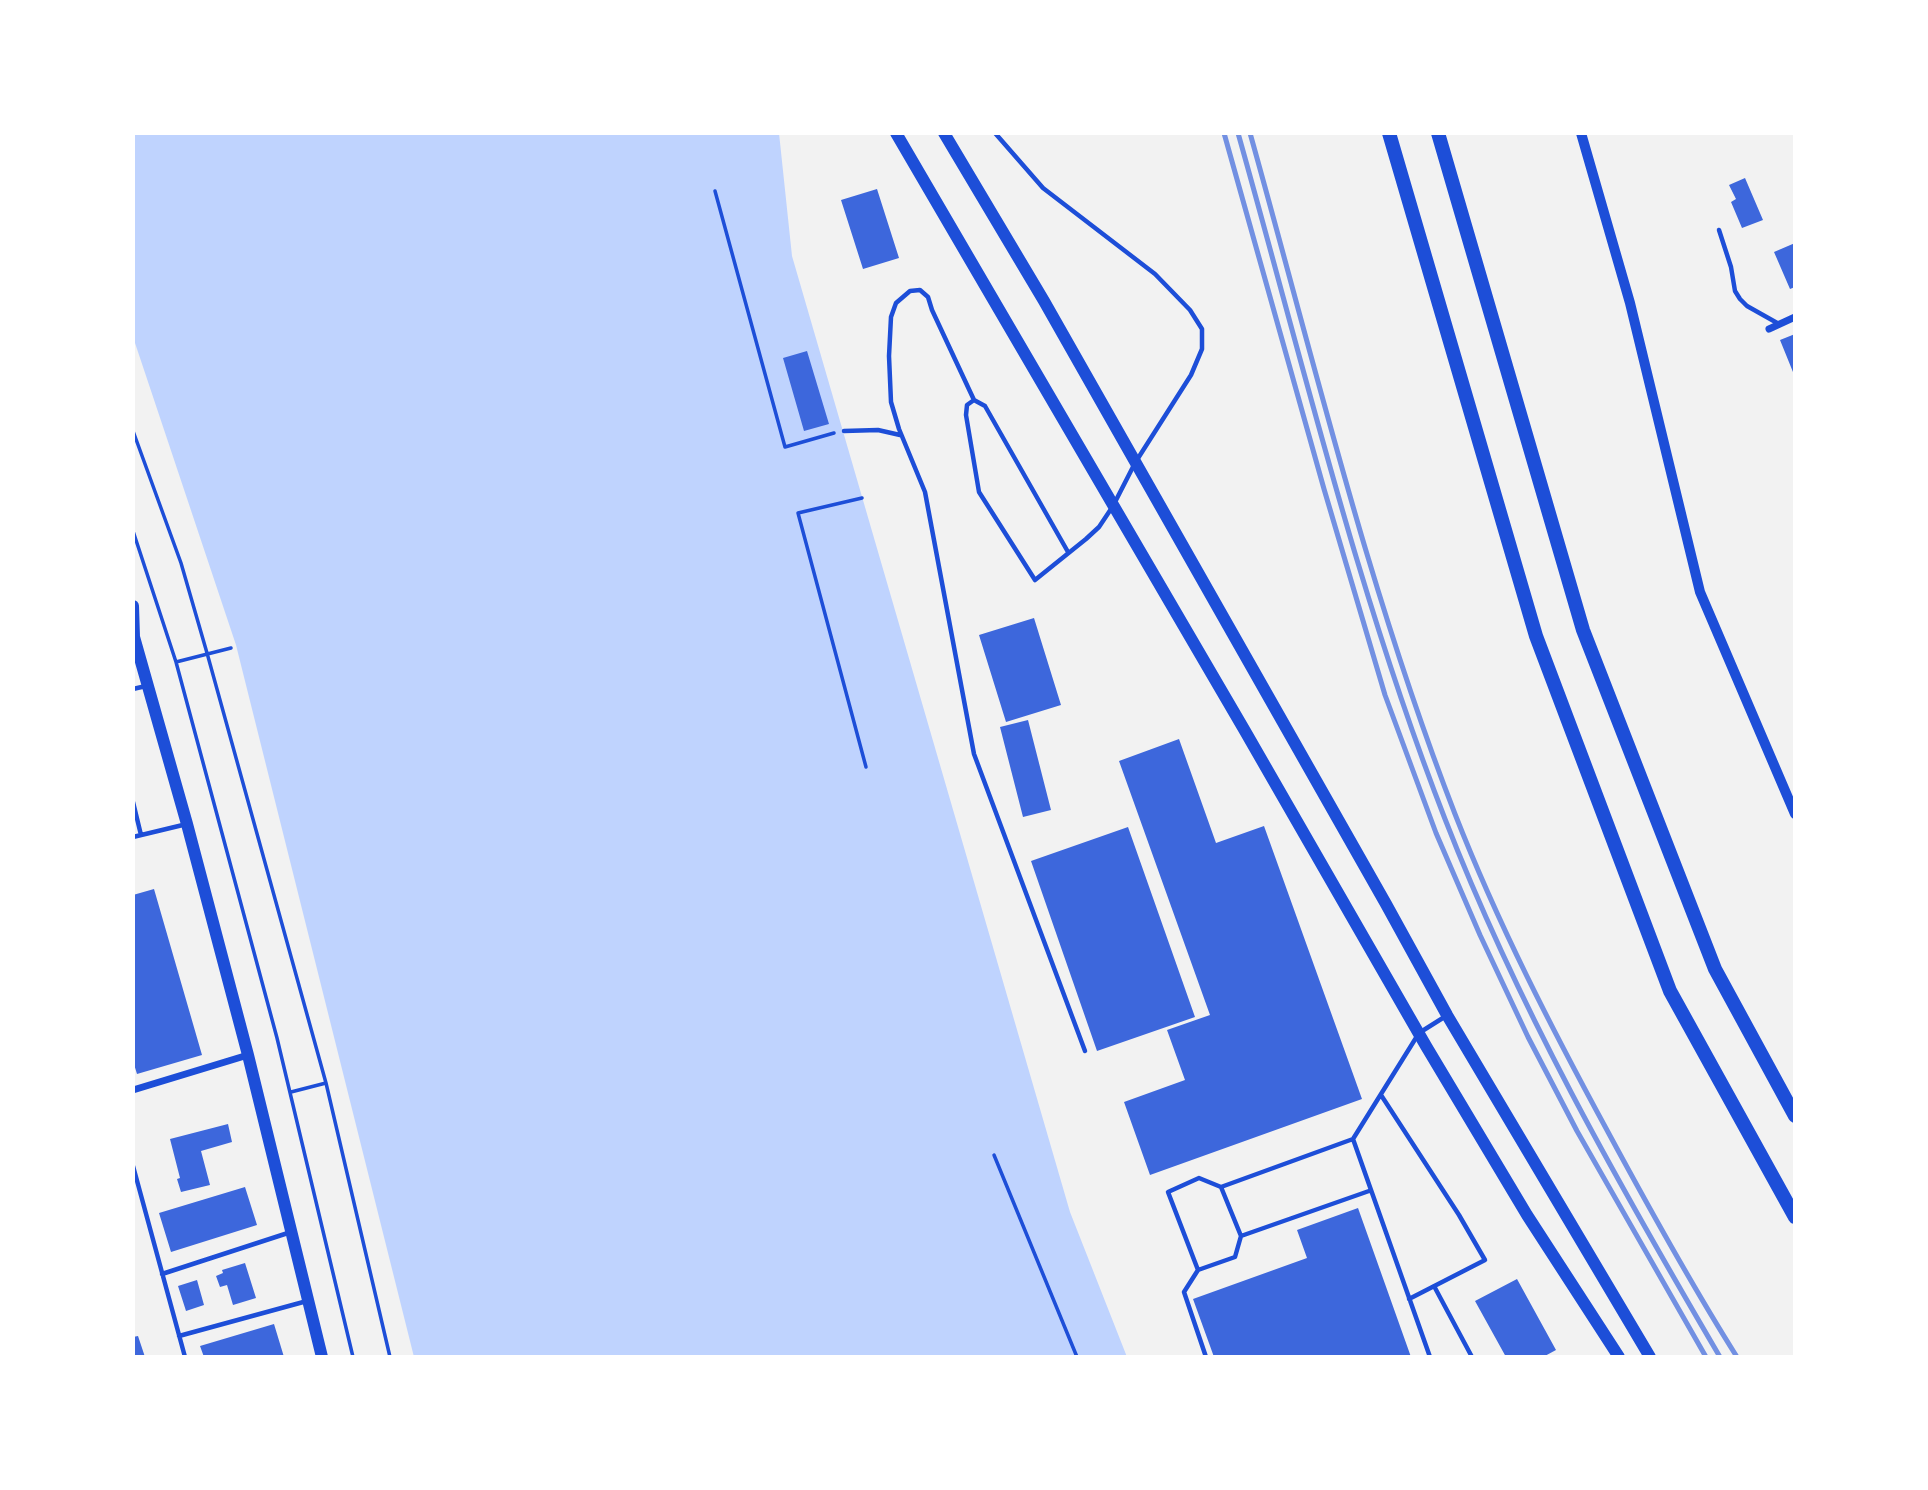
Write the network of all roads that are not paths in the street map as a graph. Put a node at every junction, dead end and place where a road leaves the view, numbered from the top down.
1 (896, 133) edge
2 (944, 133) edge
3 (995, 133) edge
4 (1389, 133) edge
5 (1438, 133) edge
6 (1581, 133) edge
7 (1719, 230) dead end
8 (1795, 317) edge
9 (1779, 324) junction
10 (1769, 329) dead end
11 (974, 400) junction
12 (844, 431) road end
13 (901, 435) junction
14 (1135, 463) junction
15 (1113, 506) junction
16 (1068, 552) junction
17 (133, 607) edge
18 (134, 637) edge
19 (149, 685) junction
20 (133, 689) edge
21 (133, 802) edge
22 (1795, 814) edge
23 (187, 824) junction
24 (141, 835) junction
25 (133, 837) edge
26 (1447, 1015) junction
27 (1419, 1033) junction
28 (1085, 1051) dead end
29 (248, 1055) junction
30 (133, 1090) edge
31 (1381, 1095) junction
32 (1795, 1115) edge
33 (1353, 1139) junction
34 (133, 1166) edge
35 (1221, 1187) junction
36 (1370, 1191) junction
37 (1795, 1216) edge
38 (292, 1232) junction
39 (1241, 1237) junction
40 (1198, 1270) junction
41 (162, 1274) junction
42 (1434, 1286) junction
43 (1409, 1299) junction
44 (308, 1301) junction
45 (1602, 1330) junction
46 (179, 1336) junction
47 (185, 1357) edge
48 (322, 1357) edge
49 (1206, 1357) edge
50 (1430, 1357) edge
51 (1472, 1357) edge
52 (1613, 1357) edge
53 (1619, 1357) edge
54 (1650, 1357) edge

1 - 15 main road
2 - 14 main road
3 - 14 lane
4 - 37 highway
5 - 32 highway
6 - 22 main road
7 - 9 lane
8 - 9 street
9 - 10 street
11 - 13 lane
11 - 16 lane
11 - 16 lane
12 - 13 lane
13 - 28 lane
14 - 15 lane
14 - 26 main road
15 - 16 lane
15 - 27 main road
17 - 18 main road
18 - 19 main road
19 - 20 lane
19 - 23 main road
21 - 24 lane
23 - 24 lane
23 - 29 main road
24 - 25 lane
26 - 27 lane
26 - 54 main road
27 - 31 lane
27 - 45 main road
29 - 30 street
29 - 38 main road
31 - 33 lane
31 - 42 lane
33 - 35 lane
33 - 36 lane
34 - 41 lane
35 - 39 lane
35 - 40 lane
36 - 39 lane
36 - 43 lane
38 - 41 lane
38 - 44 main road
39 - 40 lane
40 - 49 lane
41 - 46 lane
42 - 43 lane
42 - 51 lane
43 - 50 lane
44 - 46 lane
44 - 48 main road
45 - 52 main road
45 - 53 main road
46 - 47 lane

